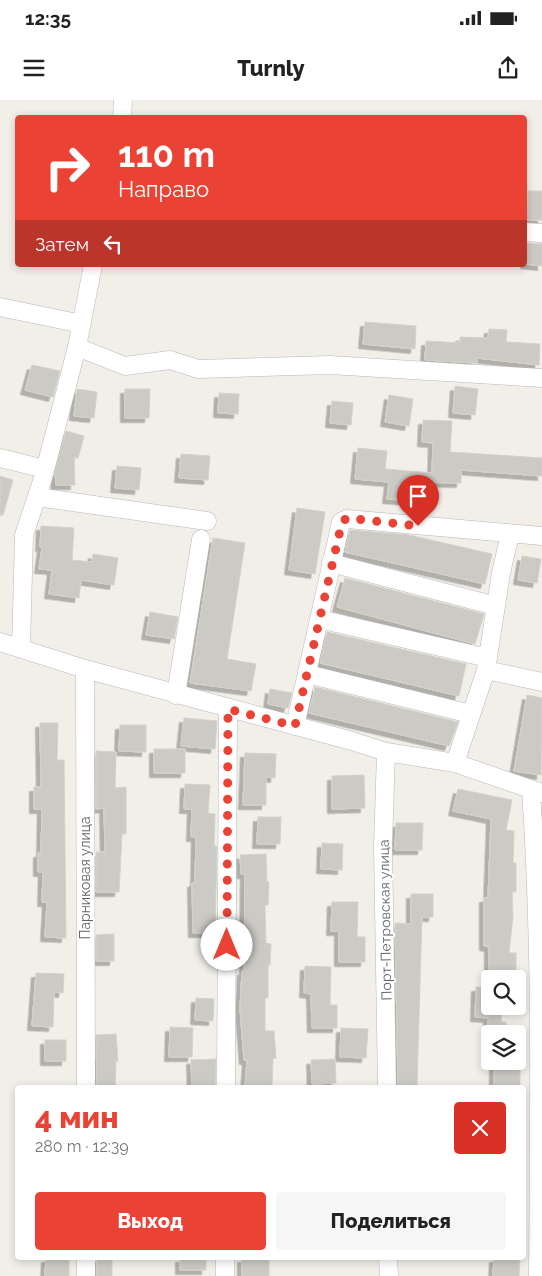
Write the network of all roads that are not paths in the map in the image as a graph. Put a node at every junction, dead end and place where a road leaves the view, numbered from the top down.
1 (123, 100) edge
2 (122, 115) edge
3 (527, 232) edge
4 (542, 233) edge
5 (94, 267) edge
6 (0, 307) edge
7 (82, 324) junction
8 (77, 347) junction
9 (542, 378) edge
10 (0, 458) edge
11 (45, 469) junction
12 (37, 497) junction
13 (207, 521) dead end
14 (510, 534) junction
15 (542, 536) edge
16 (201, 539) dead end
17 (331, 563) junction
18 (496, 606) junction
19 (319, 619) junction
20 (0, 642) edge
21 (21, 649) junction
22 (487, 664) junction
23 (85, 669) junction
24 (307, 674) junction
25 (542, 682) edge
26 (176, 695) junction
27 (228, 709) junction
28 (471, 714) junction
29 (295, 726) junction
30 (386, 752) junction
31 (455, 763) junction
32 (537, 792) edge
33 (541, 946) edge
34 (86, 1085) edge
35 (226, 1085) edge
36 (387, 1085) edge
37 (541, 1112) edge
38 (86, 1260) edge
39 (225, 1260) edge
40 (388, 1260) edge
41 (86, 1276) edge
42 (225, 1276) edge
43 (389, 1276) edge
44 (538, 1276) edge

1 - 2 street
3 - 4 street
5 - 7 street
6 - 7 street
7 - 8 street
8 - 9 street
8 - 11 street
10 - 11 street
11 - 12 street
12 - 13 street
12 - 21 street
14 - 15 street
14 - 17 street
14 - 18 street
16 - 26 street
17 - 18 street
17 - 19 street
18 - 22 street
19 - 22 street
19 - 24 street
20 - 21 street
21 - 23 street
22 - 25 street
22 - 28 street
23 - 26 street
23 - 34 street, Парниковая улица
24 - 28 street
24 - 29 street
26 - 27 street
27 - 29 street
27 - 35 street
28 - 31 street
29 - 30 street
30 - 31 street
30 - 36 street, Порт-Петровская улица
31 - 32 street
32 - 33 street
33 - 37 street
37 - 44 street
38 - 41 street
39 - 42 street
40 - 43 street

